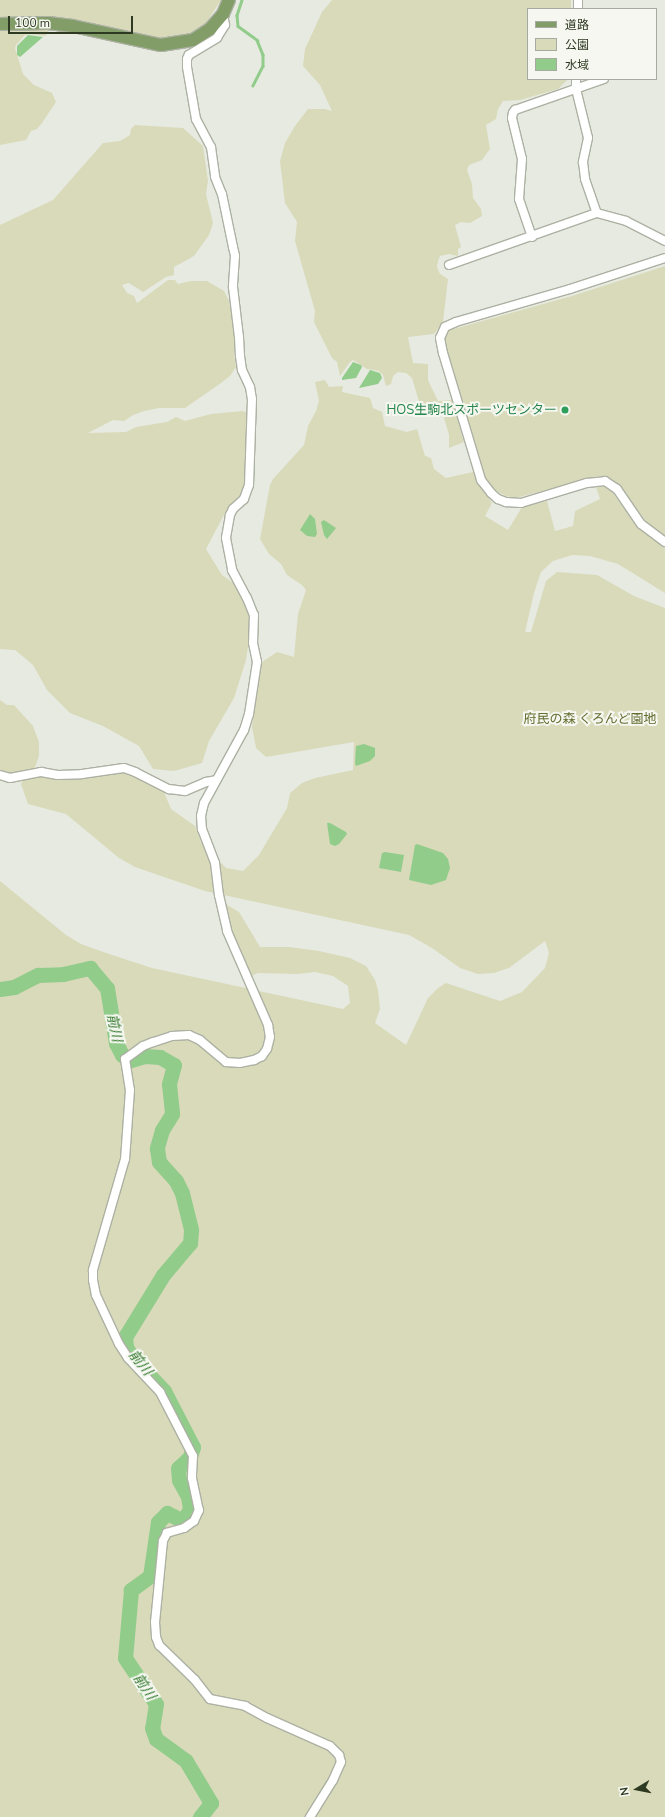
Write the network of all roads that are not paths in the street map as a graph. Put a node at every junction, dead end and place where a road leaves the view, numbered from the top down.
1 (230, 0) edge
2 (223, 14) junction
3 (0, 24) edge
4 (576, 80) edge
5 (601, 80) edge
6 (576, 88) junction
7 (597, 213) junction
8 (532, 236) junction
9 (665, 241) edge
10 (665, 258) edge
11 (449, 265) dead end
12 (665, 542) edge
13 (0, 775) edge
14 (216, 780) junction
15 (310, 1817) edge

1 - 2 main road
2 - 3 main road
2 - 14 street
4 - 6 street
5 - 6 street
6 - 7 street
6 - 8 street
7 - 8 street
7 - 9 street
8 - 11 street
10 - 12 street
13 - 14 street
14 - 15 street

